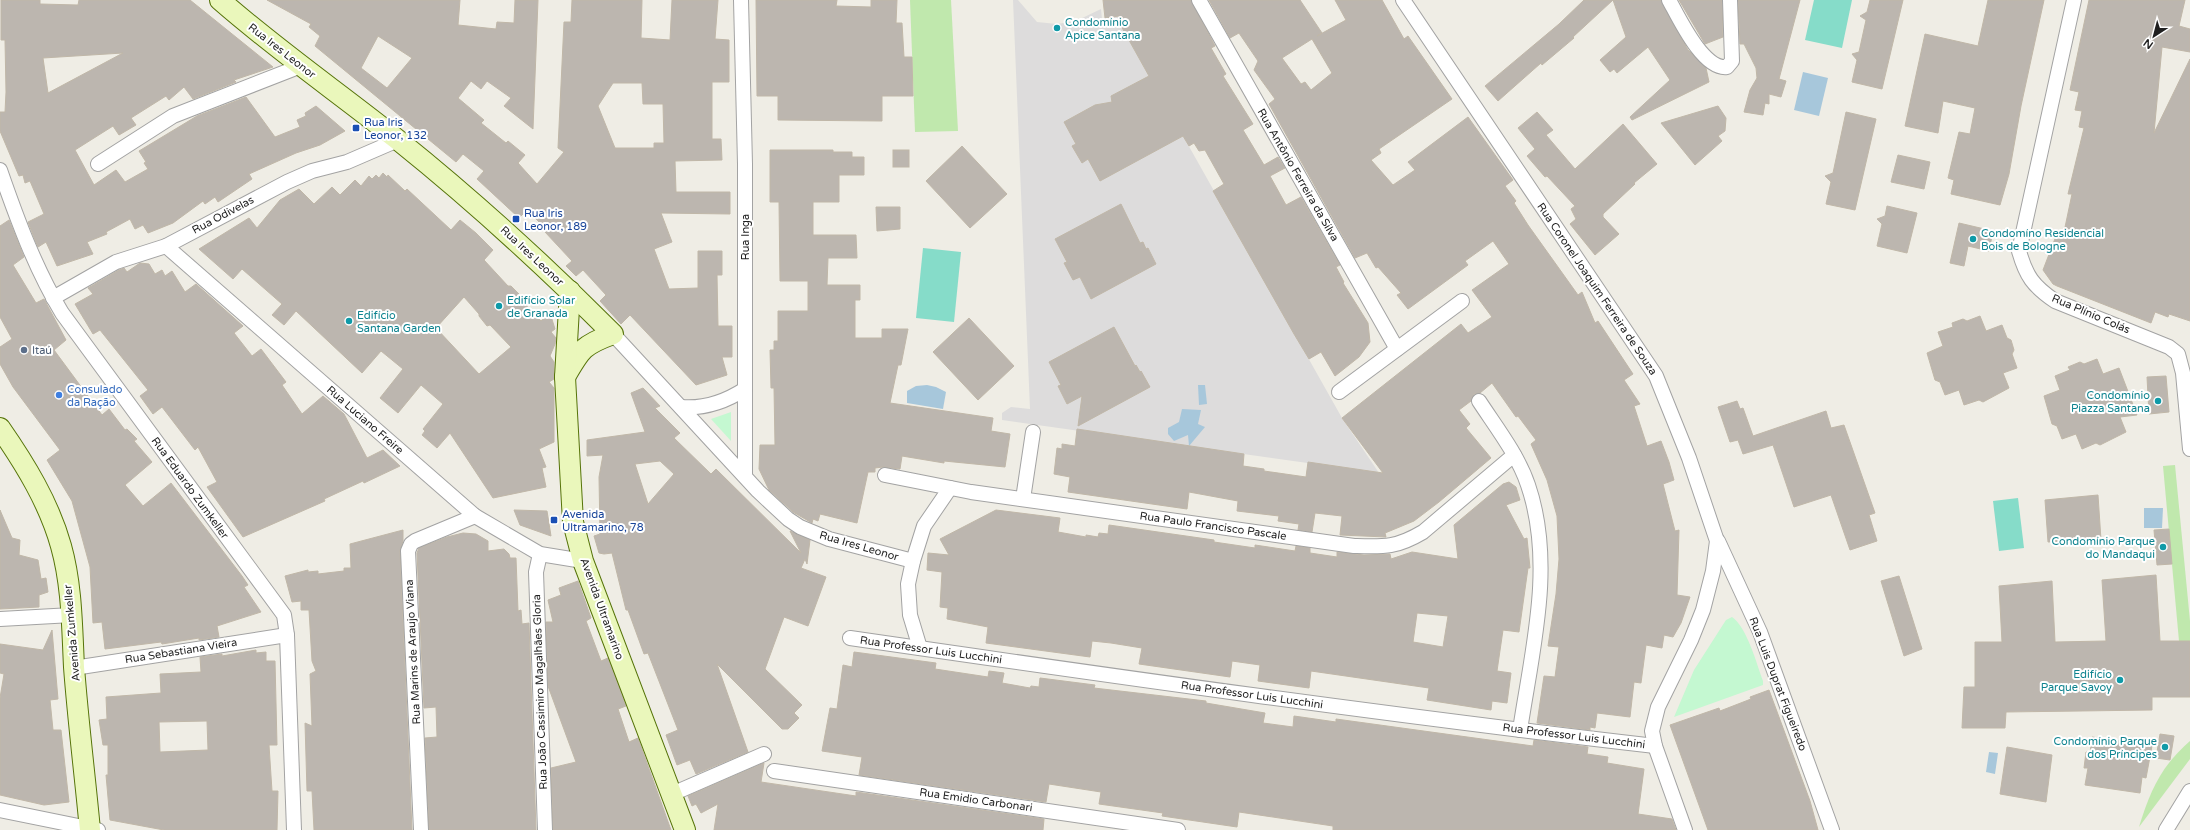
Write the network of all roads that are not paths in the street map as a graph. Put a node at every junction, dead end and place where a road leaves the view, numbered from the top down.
1 (220, 0) edge
2 (741, 0) edge
3 (1199, 0) edge
4 (1403, 0) edge
5 (1669, 0) edge
6 (1730, 0) edge
7 (2074, 0) edge
8 (301, 66) junction
9 (398, 140) junction
10 (98, 164) dead end
11 (0, 170) edge
12 (166, 246) junction
13 (570, 291) junction
14 (53, 298) junction
15 (1462, 301) dead end
16 (614, 334) junction
17 (1397, 349) junction
18 (565, 377) junction
19 (745, 389) junction
20 (1339, 392) dead end
21 (1479, 401) dead end
22 (681, 408) junction
23 (0, 428) edge
24 (1033, 432) dead end
25 (2190, 449) edge
26 (1514, 455) junction
27 (745, 475) junction
28 (885, 475) dead end
29 (950, 488) junction
30 (1023, 499) junction
31 (475, 516) junction
32 (1717, 541) junction
33 (540, 554) junction
34 (583, 560) junction
35 (913, 561) junction
36 (72, 616) junction
37 (0, 619) edge
38 (287, 635) junction
39 (850, 638) dead end
40 (920, 648) junction
41 (74, 668) junction
42 (1520, 730) junction
43 (1655, 746) junction
44 (764, 754) dead end
45 (774, 771) dead end
46 (2190, 791) edge
47 (672, 794) junction
48 (0, 810) edge
49 (93, 829) edge
50 (294, 830) edge
51 (421, 830) edge
52 (545, 830) edge
53 (685, 830) edge
54 (1178, 830) edge
55 (1685, 830) edge
56 (1832, 830) edge
57 (2166, 830) edge

1 - 8 street, Rua Ires Leonor
2 - 19 street, Rua Inga
3 - 17 street, Rua Antônio Ferreira da Silva
4 - 32 street, Rua Coronel Joaquim Ferreira de Souza
5 - 6 street
7 - 25 street, Rua Plínio Colás
8 - 9 street, Rua Ires Leonor
8 - 10 street
9 - 12 street, Rua Odivelas
9 - 13 street, Rua Ires Leonor
11 - 14 street, Rua Eduardo Zumkeller
12 - 14 street, Rua Odivelas
12 - 31 street, Rua Luciano Freire
13 - 16 street, Rua Ires Leonor
13 - 18 street, Avenida Ultramarino
14 - 38 street, Rua Eduardo Zumkeller
15 - 17 street
16 - 18 street
16 - 22 street, Rua Ires Leonor
17 - 20 street
18 - 34 street, Avenida Ultramarino
19 - 22 street
19 - 27 street, Rua Inga
21 - 26 street
22 - 27 street, Rua Ires Leonor
23 - 36 street, Avenida Zumkeller
24 - 30 street
26 - 30 street, Rua Paulo Francisco Pascale
26 - 42 street
27 - 35 street, Rua Ires Leonor
28 - 29 street, Rua Paulo Francisco Pascale
29 - 30 street, Rua Paulo Francisco Pascale
29 - 35 street
31 - 33 street, Rua Luciano Freire
31 - 51 street, Rua Marins de Araujo Viana
32 - 43 street, Rua Coronel Joaquim Ferreira de Souza
32 - 56 street, Rua Luis Duprat Figueiredo
33 - 34 street, Rua Luciano Freire
33 - 52 street, Rua João Cassimiro Magalhães Gloria
34 - 47 street, Avenida Ultramarino
35 - 40 street
36 - 37 street
36 - 41 street, Avenida Zumkeller
38 - 41 street, Rua Sebastiana Vieira
38 - 50 street, Rua Eduardo Zumkeller
39 - 40 street, Rua Professor Luis Lucchini
40 - 42 street, Rua Professor Luis Lucchini
41 - 49 street, Avenida Zumkeller
42 - 43 street, Rua Professor Luis Lucchini
43 - 55 street, Rua Coronel Joaquim Ferreira de Souza
44 - 47 street
45 - 54 street, Rua Emidio Carbonari
46 - 57 street
47 - 53 street, Avenida Ultramarino
48 - 49 street

